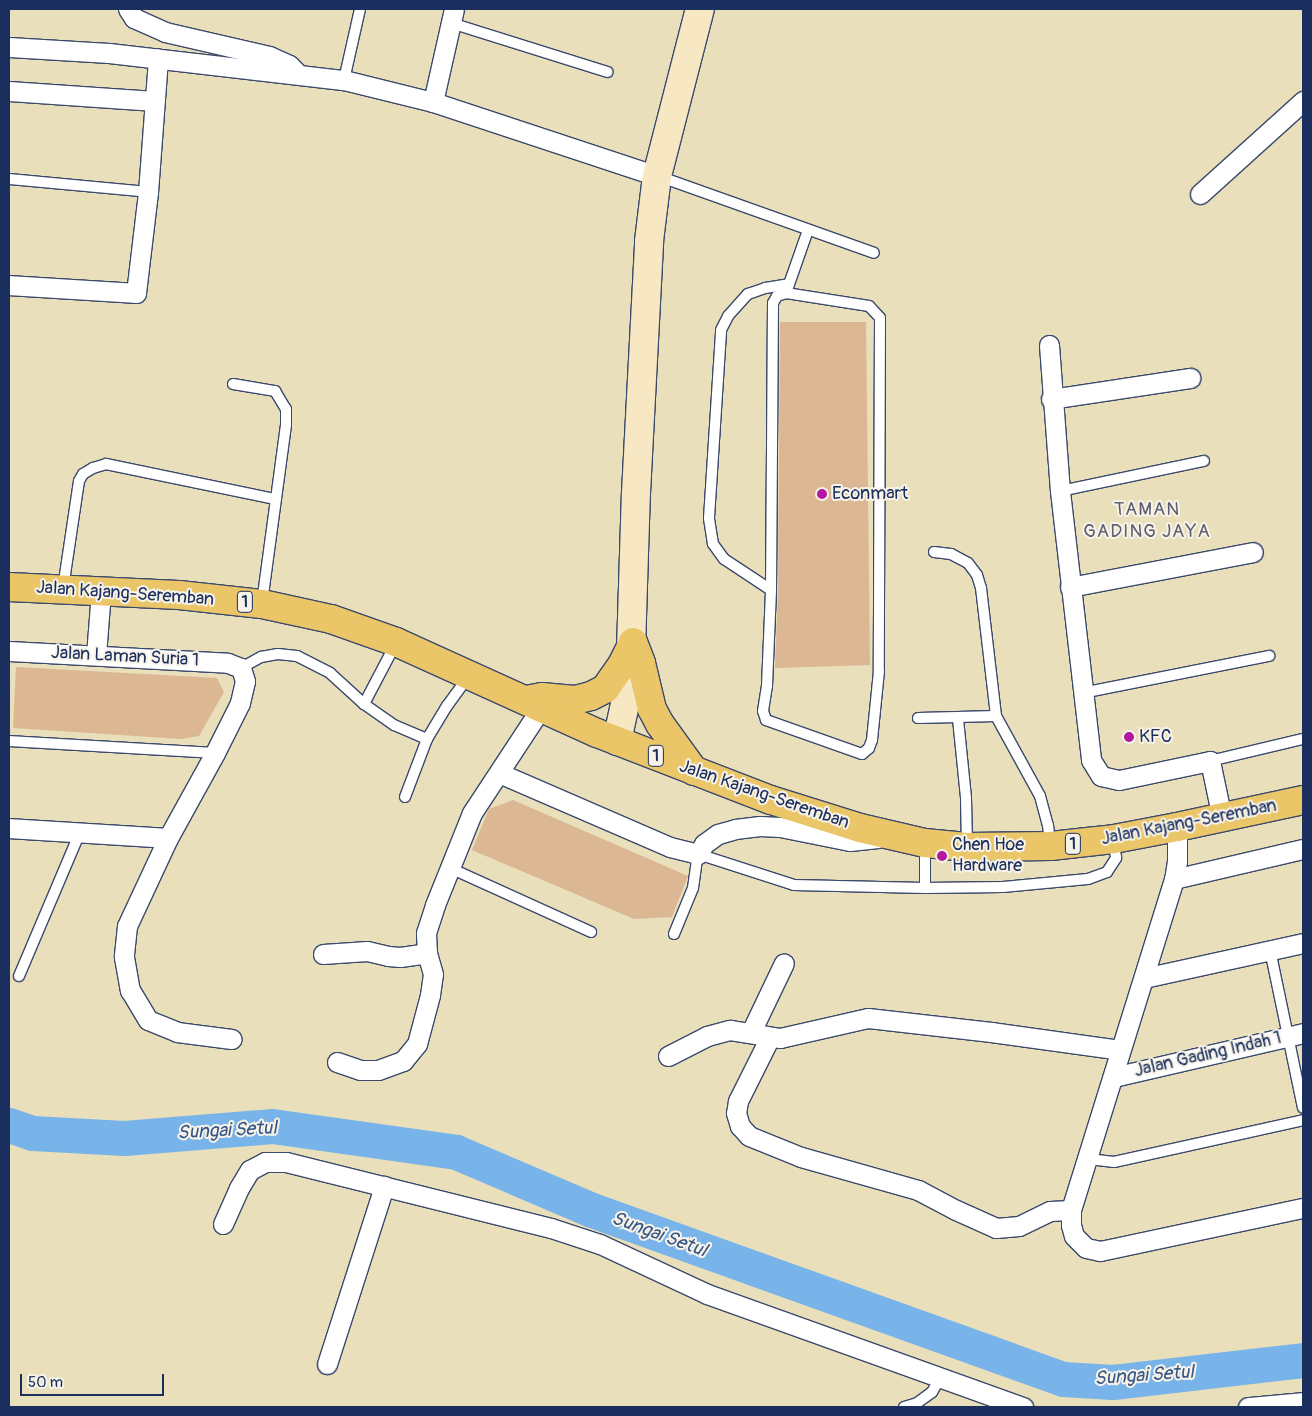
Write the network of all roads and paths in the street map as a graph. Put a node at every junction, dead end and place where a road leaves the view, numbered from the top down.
1 (128, 9) edge
2 (360, 9) edge
3 (700, 9) edge
4 (452, 16) edge
5 (9, 47) edge
6 (158, 58) junction
7 (608, 72) dead end
8 (299, 75) junction
9 (344, 80) junction
10 (9, 91) edge
11 (155, 101) junction
12 (1303, 101) edge
13 (433, 102) junction
14 (657, 176) junction
15 (9, 180) edge
16 (148, 192) junction
17 (1200, 194) dead end
18 (808, 230) junction
19 (874, 253) dead end
20 (9, 285) edge
21 (788, 289) junction
22 (1049, 345) dead end
23 (1190, 378) dead end
24 (233, 384) dead end
25 (1051, 399) junction
26 (1204, 461) dead end
27 (1060, 491) junction
28 (275, 499) junction
29 (934, 552) dead end
30 (1253, 552) dead end
31 (9, 587) edge
32 (1070, 587) junction
33 (63, 589) junction
34 (771, 590) junction
35 (101, 592) junction
36 (262, 604) junction
37 (396, 642) junction
38 (633, 642) junction
39 (9, 655) edge
40 (96, 655) junction
41 (1269, 656) dead end
42 (241, 668) junction
43 (469, 677) junction
44 (1082, 693) junction
45 (364, 704) junction
46 (532, 704) junction
47 (996, 716) junction
48 (918, 718) dead end
49 (958, 719) junction
50 (427, 739) junction
51 (1302, 739) edge
52 (618, 741) junction
53 (9, 742) edge
54 (215, 753) junction
55 (1210, 761) junction
56 (694, 771) junction
57 (499, 773) junction
58 (405, 797) dead end
59 (1303, 800) edge
60 (1222, 818) junction
61 (1177, 827) junction
62 (9, 828) edge
63 (80, 832) junction
64 (892, 837) junction
65 (168, 838) junction
66 (1114, 839) junction
67 (925, 843) junction
68 (1050, 846) junction
69 (967, 847) junction
70 (1303, 849) edge
71 (698, 854) junction
72 (450, 868) junction
73 (1174, 880) junction
74 (925, 888) junction
75 (590, 932) dead end
76 (674, 934) dead end
77 (1303, 943) edge
78 (1270, 950) junction
79 (427, 953) junction
80 (323, 954) dead end
81 (784, 963) dead end
82 (19, 976) dead end
83 (1144, 978) junction
84 (751, 1032) junction
85 (1295, 1035) edge
86 (770, 1038) junction
87 (232, 1039) dead end
88 (1120, 1050) junction
89 (668, 1056) dead end
90 (337, 1062) dead end
91 (1113, 1077) junction
92 (1303, 1108) edge
93 (1303, 1120) edge
94 (1089, 1159) junction
95 (384, 1186) junction
96 (1303, 1208) edge
97 (1071, 1210) junction
98 (223, 1224) dead end
99 (327, 1364) dead end
100 (941, 1378) junction
101 (1303, 1402) edge
102 (1011, 1405) edge
103 (904, 1407) edge
104 (1248, 1407) edge

1 - 8 street
2 - 9 lane
3 - 14 main road
4 - 7 lane
4 - 13 street
5 - 6 street
6 - 8 street
6 - 11 street
8 - 9 street
9 - 13 street
10 - 11 street
11 - 16 street
12 - 17 street
13 - 14 street
14 - 18 lane
14 - 38 main road
15 - 16 lane
16 - 20 street
18 - 19 lane
18 - 21 lane
21 - 34 lane
21 - 34 lane
21 - 34 lane
22 - 25 street
23 - 25 street
24 - 28 lane
25 - 27 street
26 - 27 lane
27 - 32 street
28 - 33 lane
28 - 36 lane
29 - 47 lane
30 - 32 street
31 - 33 main road, Jalan Kajang-Seremban / 1
32 - 44 street
33 - 35 main road, Jalan Kajang-Seremban / 1
35 - 36 main road, Jalan Kajang-Seremban / 1
35 - 40 street
36 - 37 main road, Jalan Kajang-Seremban / 1
37 - 43 main road, Jalan Kajang-Seremban / 1
37 - 45 lane
38 - 46 main road
38 - 52 main road
38 - 56 main road
39 - 40 street, Jalan Laman Suria 1
40 - 42 street, Jalan Laman Suria 1
41 - 44 lane
42 - 45 lane
42 - 54 street
43 - 46 main road, Jalan Kajang-Seremban / 1
43 - 50 lane
44 - 55 street
45 - 50 lane
46 - 52 main road, Jalan Kajang-Seremban / 1
46 - 57 street
47 - 49 lane
47 - 68 lane
48 - 49 lane
49 - 69 lane
50 - 58 lane
51 - 55 lane
52 - 56 main road, Jalan Kajang-Seremban / 1
53 - 54 lane
54 - 65 street
55 - 60 street
56 - 64 main road, Jalan Kajang-Seremban / 1
57 - 71 street
57 - 72 street
59 - 60 main road, Jalan Kajang-Seremban / 1
60 - 61 main road, Jalan Kajang-Seremban / 1
61 - 66 main road, Jalan Kajang-Seremban / 1
61 - 73 street
62 - 63 street
63 - 65 street
63 - 82 lane
64 - 67 main road, Jalan Kajang-Seremban / 1
64 - 71 street
65 - 87 street
66 - 68 main road, Jalan Kajang-Seremban / 1
66 - 74 lane
67 - 69 main road, Jalan Kajang-Seremban / 1
67 - 74 lane
68 - 69 main road, Jalan Kajang-Seremban / 1
70 - 73 street
71 - 74 lane
71 - 76 lane
72 - 75 lane
72 - 79 street
73 - 83 street
77 - 78 street
78 - 83 street
78 - 85 lane
79 - 80 street
79 - 90 street
81 - 84 street
83 - 88 street
84 - 86 street
84 - 89 street
85 - 91 street, Jalan Gading Indah 1
85 - 92 lane
86 - 88 street
86 - 97 street
88 - 91 street
91 - 94 street
93 - 94 lane
94 - 97 street
95 - 98 street
95 - 99 street
95 - 100 street
96 - 97 street
100 - 102 street
100 - 103 lane
101 - 104 street

